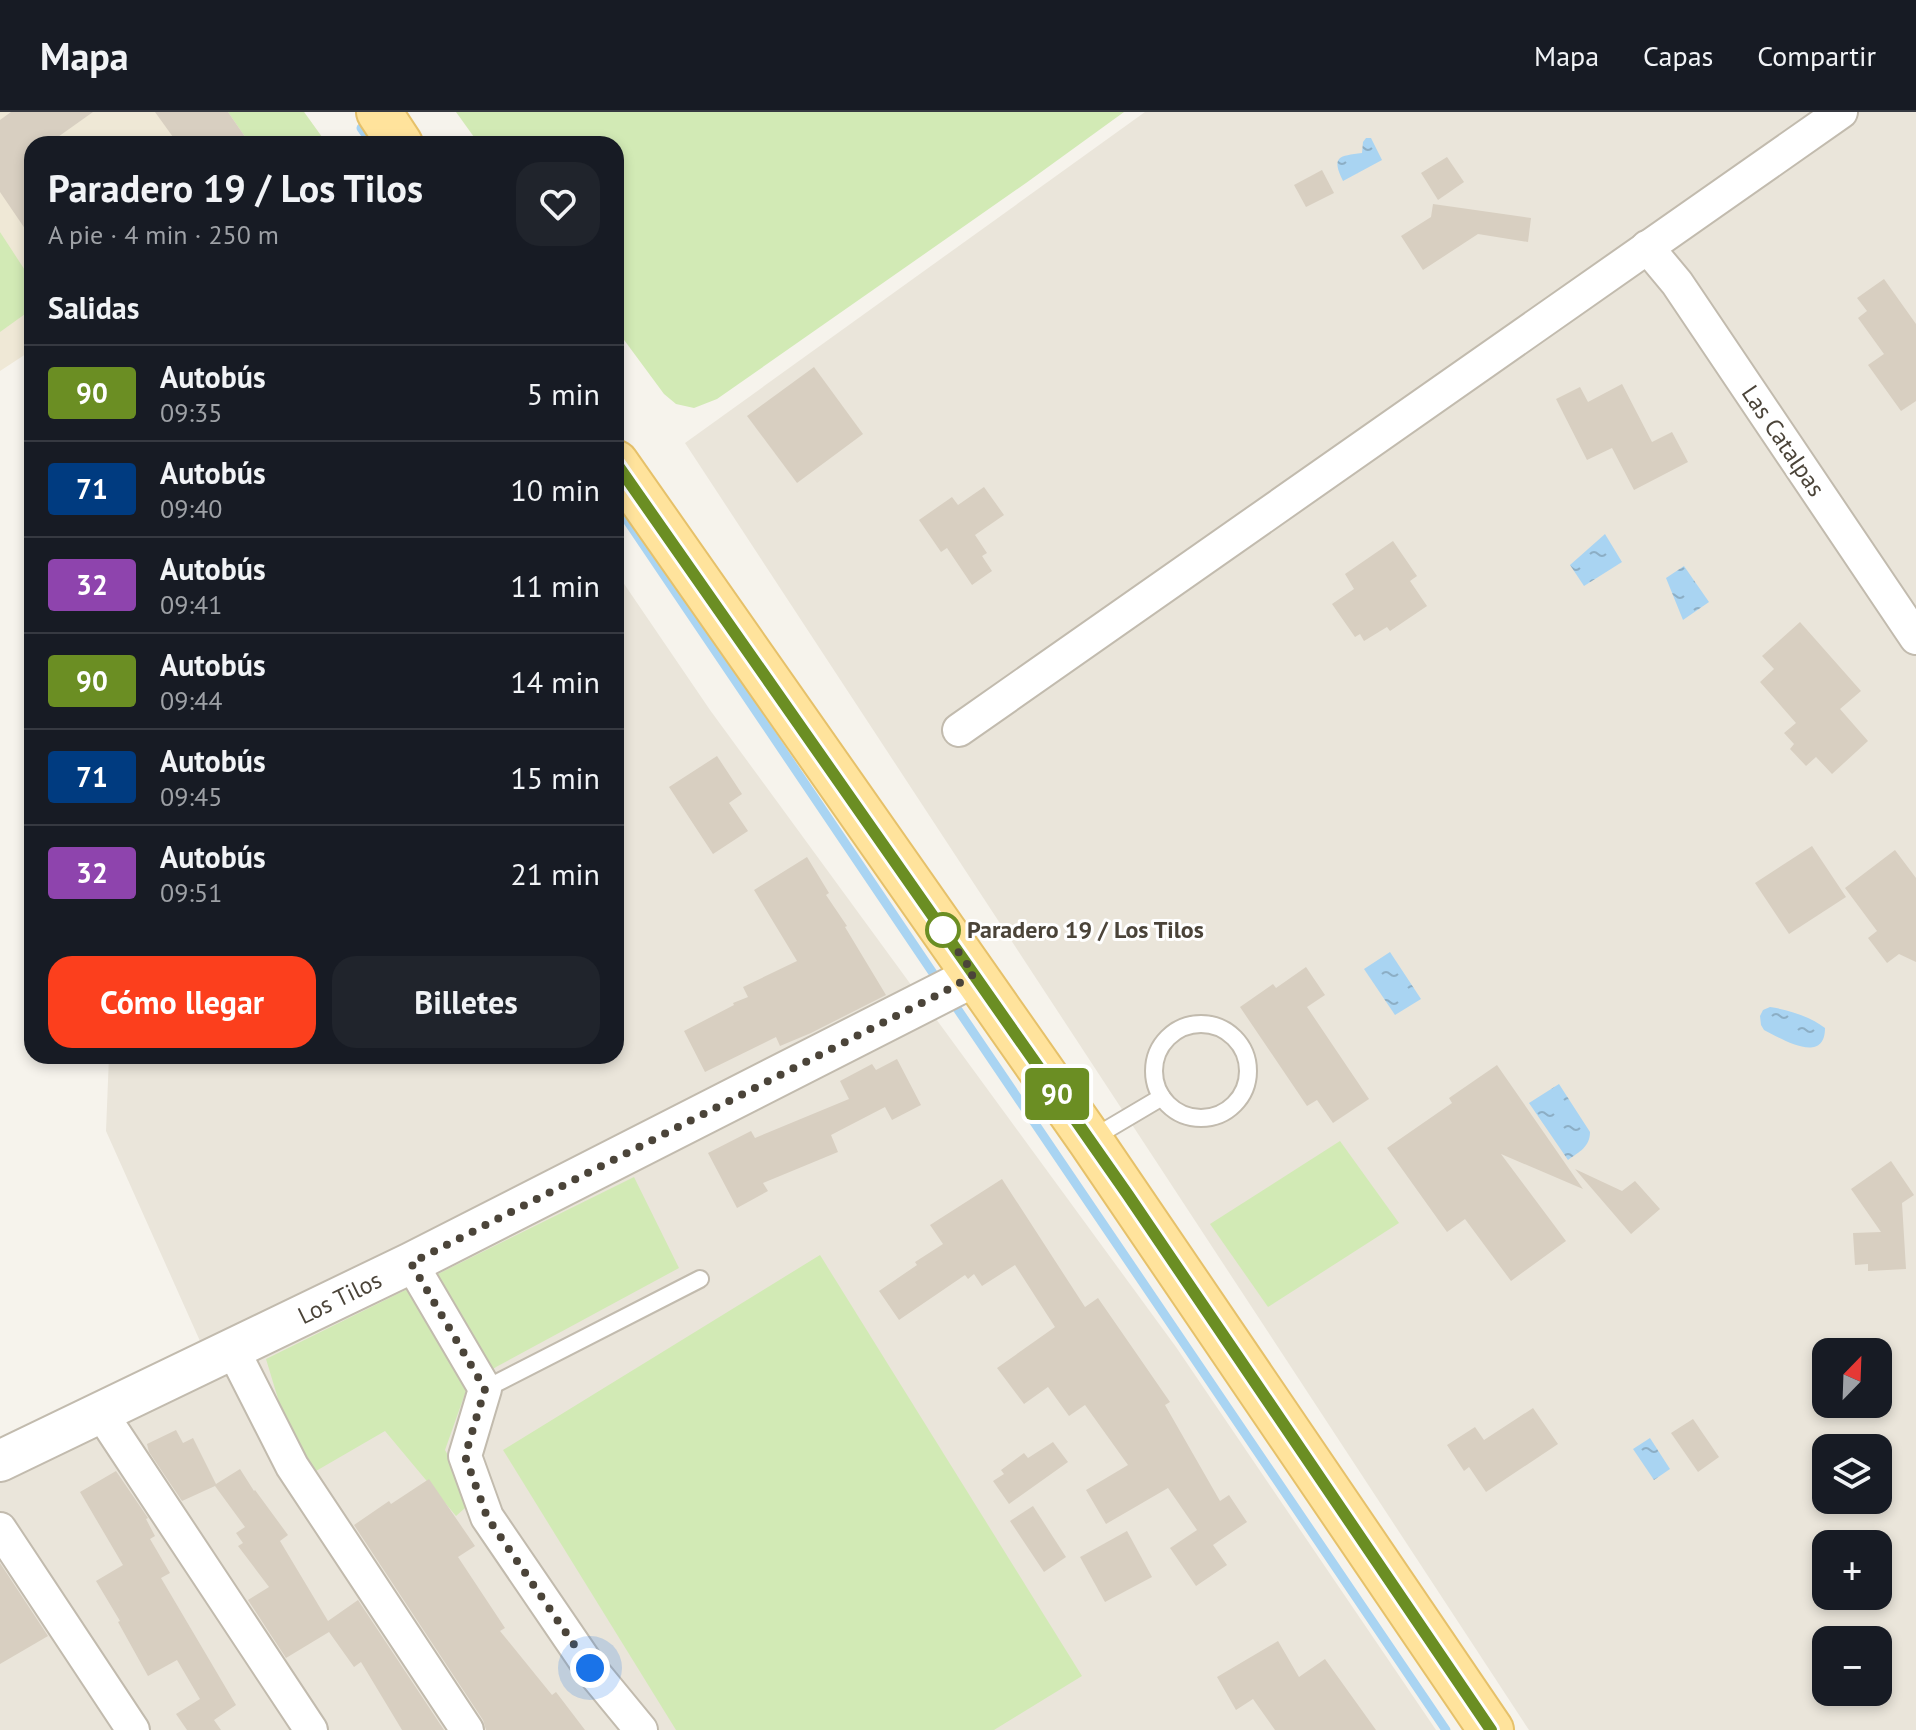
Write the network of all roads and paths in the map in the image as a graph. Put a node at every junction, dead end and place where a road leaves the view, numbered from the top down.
1 (379, 112) edge
2 (1841, 112) edge
3 (395, 136) edge
4 (1647, 247) junction
5 (627, 486) edge
6 (1916, 638) edge
7 (959, 730) dead end
8 (951, 987) junction
9 (1162, 1097) junction
10 (1090, 1140) junction
11 (411, 1263) junction
12 (700, 1279) dead end
13 (233, 1350) junction
14 (485, 1389) junction
15 (101, 1413) junction
16 (0, 1461) edge
17 (0, 1529) edge
18 (133, 1730) edge
19 (311, 1730) edge
20 (467, 1730) edge
21 (641, 1730) edge
22 (1491, 1730) edge

1 - 3 main road
2 - 4 street
4 - 6 street, Las Catalpas
4 - 7 street
5 - 8 main road
8 - 10 main road
8 - 11 street, Los Tilos
9 - 9 lane
9 - 10 lane
10 - 22 main road
11 - 13 street, Los Tilos
11 - 14 street
12 - 14 lane
13 - 15 street, Los Tilos
13 - 20 street
14 - 21 street
15 - 16 street, Los Tilos
15 - 19 street
17 - 18 street

